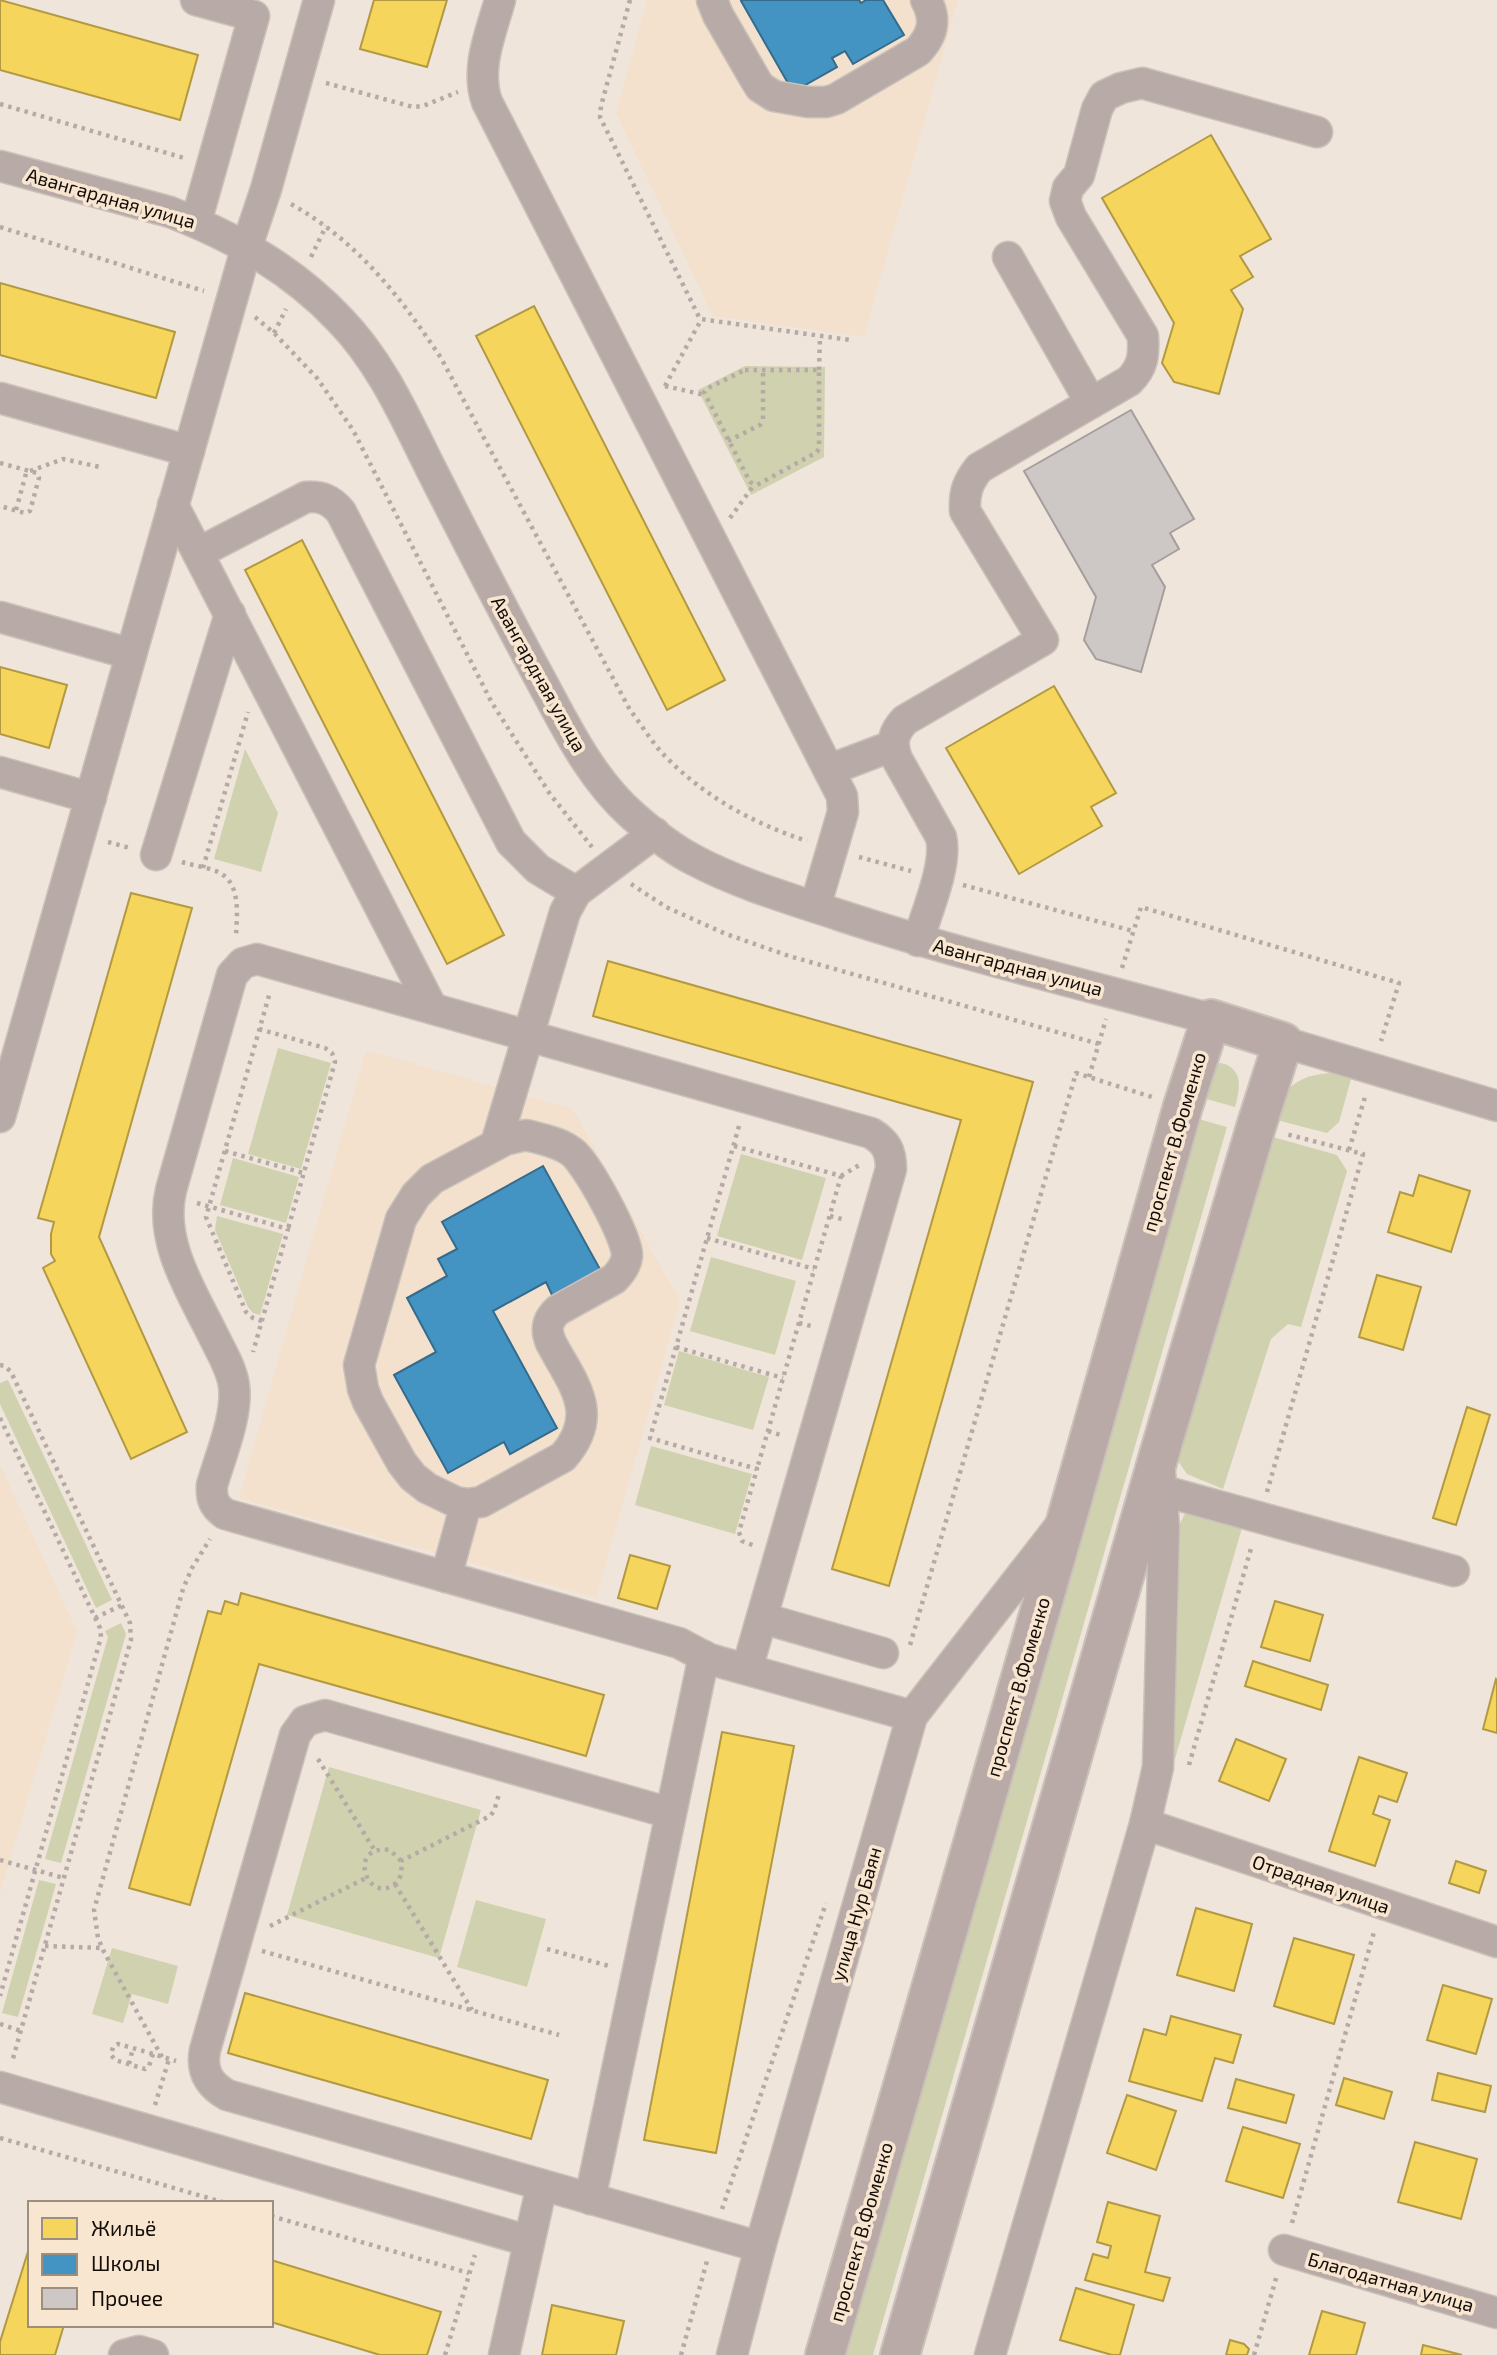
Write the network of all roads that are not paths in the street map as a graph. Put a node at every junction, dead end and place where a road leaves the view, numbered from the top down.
1 (196, 0) edge
2 (319, 0) edge
3 (500, 0) edge
4 (712, 0) edge
5 (926, 0) edge
6 (1317, 132) dead end
7 (0, 166) edge
8 (196, 222) junction
9 (247, 246) junction
10 (1008, 257) dead end
11 (0, 398) edge
12 (1091, 403) junction
13 (189, 451) junction
14 (173, 505) junction
15 (198, 553) junction
16 (230, 614) junction
17 (0, 617) edge
18 (131, 654) junction
19 (892, 746) junction
20 (829, 769) junction
21 (0, 772) edge
22 (90, 798) junction
23 (655, 833) junction
24 (156, 855) road end
25 (576, 892) junction
26 (815, 907) junction
27 (918, 941) junction
28 (432, 1008) junction
29 (1211, 1019) junction
30 (528, 1035) junction
31 (1283, 1042) junction
32 (1497, 1106) edge
33 (0, 1117) edge
34 (496, 1144) junction
35 (1156, 1477) junction
36 (466, 1504) junction
37 (1067, 1518) junction
38 (1454, 1571) dead end
39 (446, 1577) junction
40 (762, 1618) junction
41 (883, 1653) dead end
42 (704, 1656) junction
43 (747, 1669) junction
44 (912, 1716) junction
45 (670, 1813) junction
46 (1145, 1824) junction
47 (1497, 1942) edge
48 (3, 2087) edge
49 (542, 2185) junction
50 (590, 2199) junction
51 (529, 2241) junction
52 (760, 2247) junction
53 (1284, 2250) road end
54 (1497, 2313) edge
55 (124, 2355) edge
56 (153, 2355) edge
57 (503, 2355) edge
58 (732, 2355) edge
59 (825, 2355) edge
60 (900, 2355) edge
61 (990, 2355) edge

1 - 8 street
2 - 9 street
3 - 20 street
4 - 5 street
6 - 12 street
7 - 8 street, Авангардная улица
8 - 9 street, Авангардная улица
9 - 13 street
9 - 23 street, Авангардная улица
10 - 12 street
11 - 13 street
12 - 19 street
13 - 14 street
14 - 15 street
14 - 18 street
15 - 16 street
15 - 25 street
16 - 24 street
16 - 28 street
17 - 18 street
18 - 22 street
19 - 20 street
19 - 27 street
20 - 26 street
21 - 22 street
22 - 33 street
23 - 25 street
23 - 26 street, Авангардная улица
25 - 30 street
26 - 27 street, Авангардная улица
27 - 29 street, Авангардная улица
28 - 30 street
28 - 39 street
29 - 31 main road
29 - 37 main road, проспект В.Фоменко
30 - 34 street
30 - 40 street
31 - 32 street
31 - 35 main road
34 - 36 street
34 - 36 street
35 - 38 street
35 - 46 street
35 - 60 main road
36 - 39 street
37 - 44 street, улица Нур Баян
37 - 59 main road, проспект В.Фоменко
39 - 42 street
40 - 41 street
40 - 43 street
42 - 43 street
42 - 45 street
43 - 44 street
44 - 52 street, улица Нур Баян
45 - 49 street
45 - 50 street
46 - 47 street, Отрадная улица
46 - 61 street
48 - 51 street
49 - 50 street
49 - 51 street
50 - 52 street
51 - 57 street
52 - 58 street, улица Нур Баян
53 - 54 street, Благодатная улица
55 - 56 street

